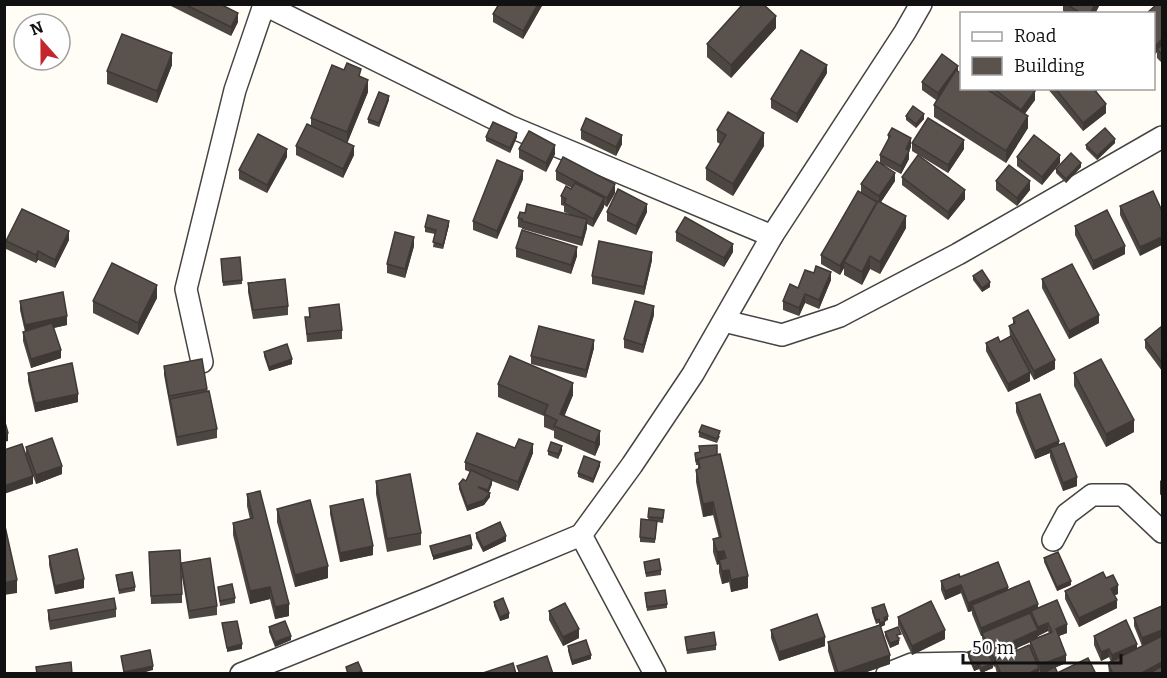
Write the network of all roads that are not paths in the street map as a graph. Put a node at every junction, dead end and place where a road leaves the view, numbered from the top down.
1 (921, 4) edge
2 (264, 5) edge
3 (1162, 137) edge
4 (772, 236) junction
5 (724, 321) junction
6 (202, 362) edge
7 (1162, 532) edge
8 (581, 535) junction
9 (1053, 540) dead end
10 (241, 674) edge
11 (655, 674) edge
12 (887, 674) edge
13 (973, 674) edge

1 - 4 street
2 - 4 street
2 - 6 street
3 - 5 street
4 - 5 street
5 - 8 street
7 - 9 street
8 - 10 street
8 - 11 street
12 - 13 street

